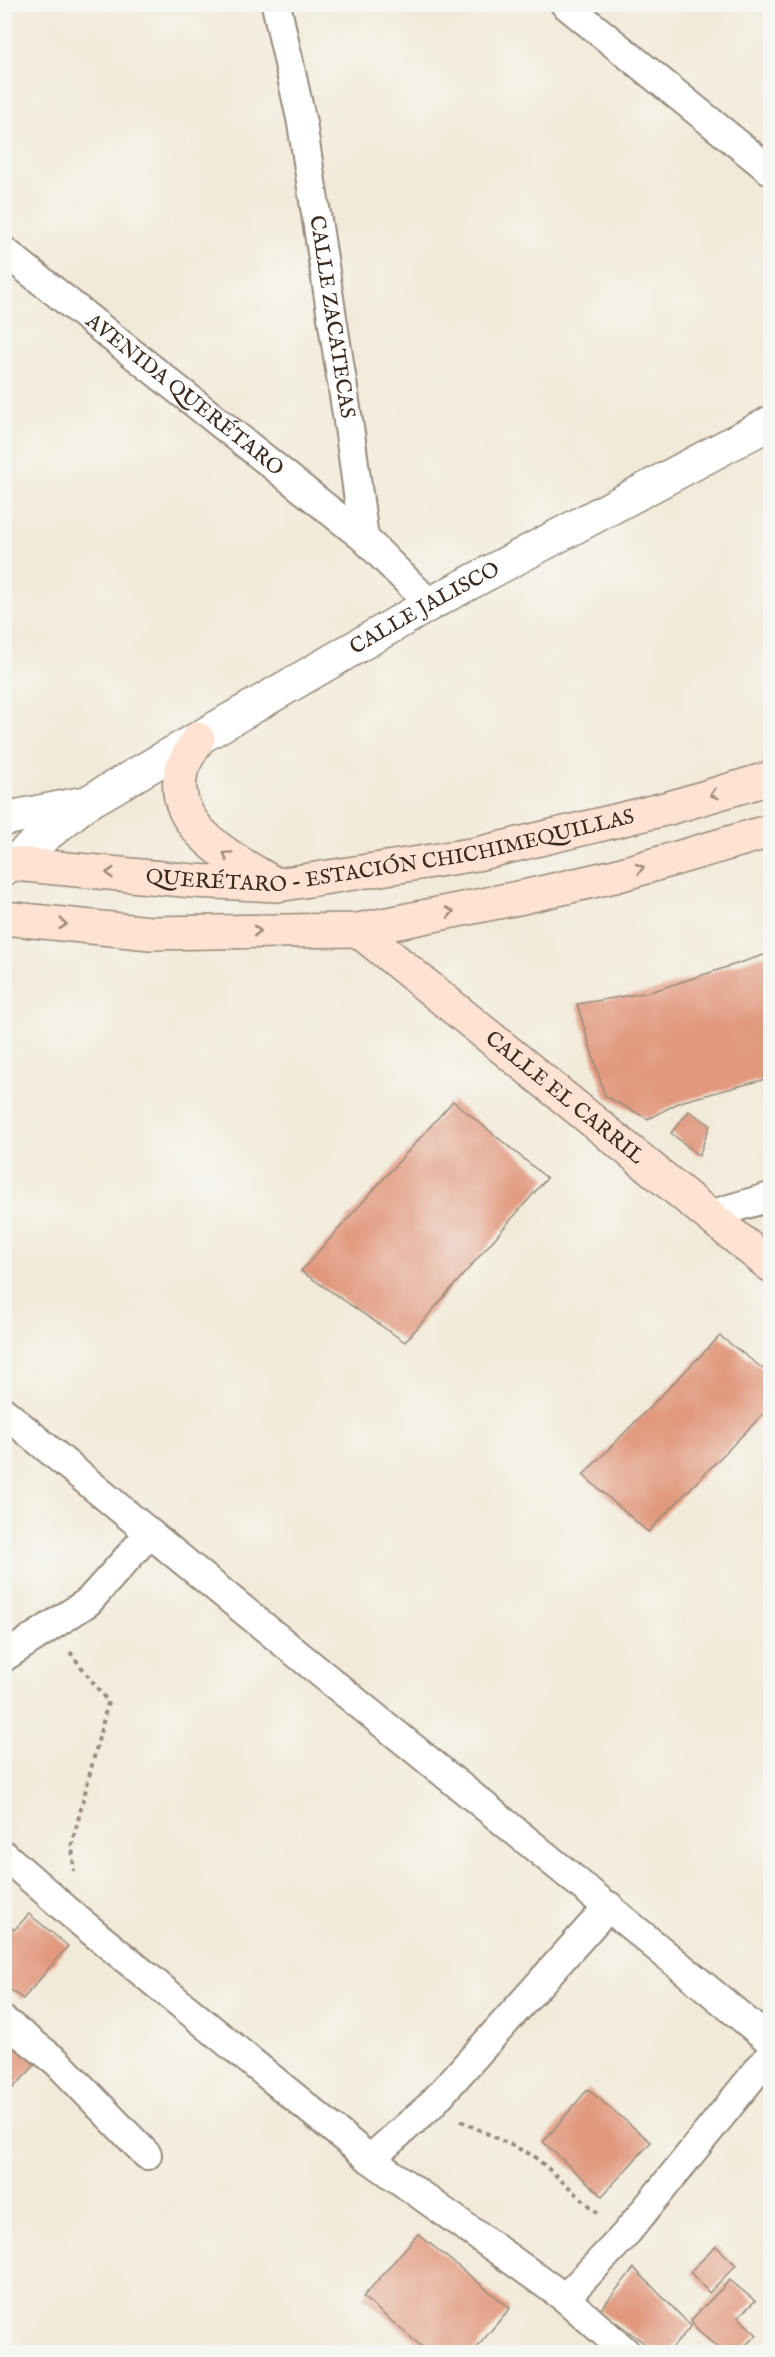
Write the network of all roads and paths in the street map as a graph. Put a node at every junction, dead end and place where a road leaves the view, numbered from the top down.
1 (276, 4) edge
2 (565, 4) edge
3 (771, 170) edge
4 (4, 250) edge
5 (771, 423) edge
6 (364, 538) junction
7 (429, 604) junction
8 (198, 739) junction
9 (771, 778) edge
10 (85, 804) junction
11 (4, 819) edge
12 (771, 831) edge
13 (6, 866) edge
14 (277, 885) junction
15 (4, 918) edge
16 (358, 930) junction
17 (771, 1197) edge
18 (709, 1215) junction
19 (771, 1264) edge
20 (4, 1412) edge
21 (149, 1533) junction
22 (50, 1626) junction
23 (4, 1657) edge
24 (4, 1855) edge
25 (609, 1906) junction
26 (77, 1919) junction
27 (4, 2021) edge
28 (771, 2041) edge
29 (771, 2055) edge
30 (430, 2106) junction
31 (147, 2155) dead end
32 (370, 2159) junction
33 (624, 2236) junction
34 (565, 2298) junction
35 (626, 2352) edge

1 - 6 street, CALLE ZACATECAS
2 - 3 street
4 - 6 street, AVENIDA QUERÉTARO
5 - 7 street, CALLE JALISCO
6 - 7 street
7 - 8 street, CALLE JALISCO
8 - 10 street, CALLE JALISCO
14 -> 8 main road
9 -> 14 main road, QUERÉTARO - ESTACIÓN CHICHIMEQUILLAS
10 - 11 street, CALLE JALISCO
10 - 13 street, CALLE JALISCO
16 -> 12 main road
14 -> 13 main road, QUERÉTARO - ESTACIÓN CHICHIMEQUILLAS
15 -> 16 main road
16 - 18 main road, CALLE EL CARRIL
17 - 18 street
18 - 19 main road, CALLE EL CARRIL
20 - 21 street
21 - 22 street
21 - 25 street
22 - 23 street
22 - 26 path
24 - 26 street
25 - 28 street
25 - 30 street
26 - 32 street
27 - 31 street
29 - 33 street
30 - 32 street
30 - 33 path
32 - 34 street
33 - 34 street
34 - 35 street

